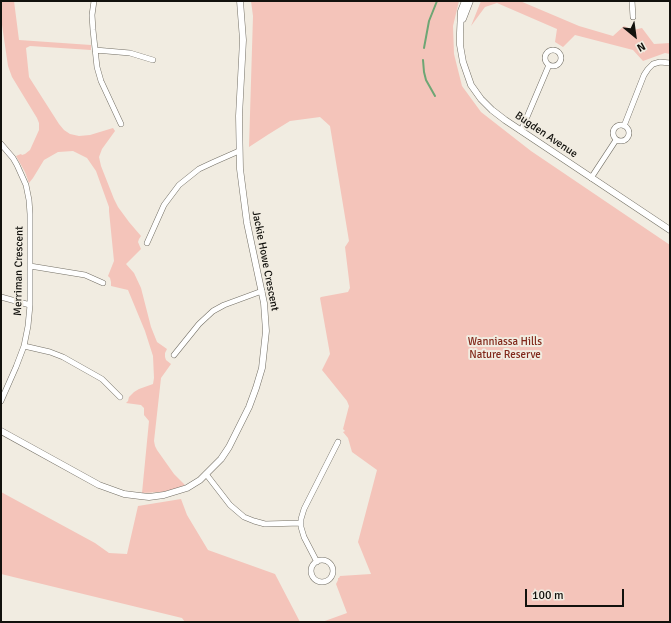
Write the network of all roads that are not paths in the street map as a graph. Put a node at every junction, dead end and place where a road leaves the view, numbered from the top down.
1 (94, 1) edge
2 (240, 1) edge
3 (465, 1) edge
4 (470, 1) edge
5 (632, 1) edge
6 (633, 17) dead end
7 (461, 22) junction
8 (95, 50) junction
9 (153, 60) dead end
10 (670, 63) edge
11 (549, 65) dead end
12 (121, 124) dead end
13 (624, 126) junction
14 (521, 131) junction
15 (616, 140) junction
16 (1, 144) edge
17 (239, 151) junction
18 (592, 178) junction
19 (670, 230) edge
20 (147, 242) dead end
21 (30, 266) junction
22 (103, 283) dead end
23 (262, 292) junction
24 (1, 297) edge
25 (30, 305) junction
26 (24, 346) junction
27 (174, 355) dead end
28 (120, 397) dead end
29 (1, 401) edge
30 (1, 431) edge
31 (338, 442) dead end
32 (206, 474) junction
33 (300, 523) junction
34 (317, 562) junction

1 - 8 street
2 - 17 street, Jackie Howe Crescent
3 - 7 street, Bugden Avenue
4 - 7 street, Bugden Avenue
5 - 6 street
7 - 14 street, Bugden Avenue
8 - 9 street
8 - 12 street
10 - 13 street
11 - 14 street
13 - 15 street
13 - 15 street
14 - 18 street, Bugden Avenue
15 - 18 street
16 - 21 street, Merriman Crescent
17 - 20 street
17 - 23 street, Jackie Howe Crescent
18 - 19 street, Bugden Avenue
21 - 22 street
21 - 25 street, Merriman Crescent
23 - 27 street
23 - 32 street, Jackie Howe Crescent
24 - 25 street
25 - 26 street, Merriman Crescent
26 - 28 street
26 - 29 street, Merriman Crescent
30 - 32 street, Jackie Howe Crescent
31 - 33 street
32 - 33 street
33 - 34 street
34 - 34 street

